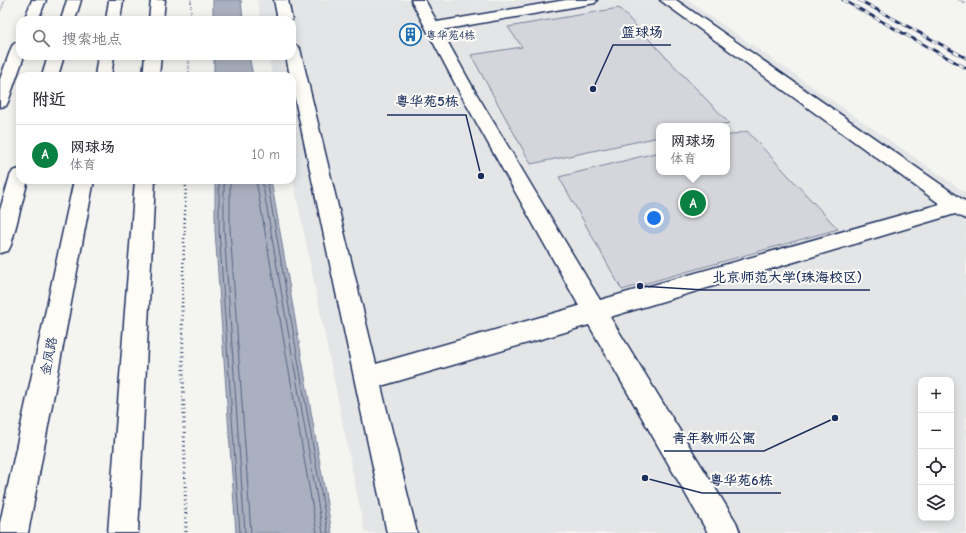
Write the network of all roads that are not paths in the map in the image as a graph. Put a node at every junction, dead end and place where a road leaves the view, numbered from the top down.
1 (39, 0) edge
2 (74, 0) edge
3 (116, 0) edge
4 (158, 0) edge
5 (281, 0) edge
6 (418, 0) edge
7 (590, 0) edge
8 (667, 0) edge
9 (32, 16) edge
10 (69, 16) edge
11 (113, 16) edge
12 (156, 16) edge
13 (284, 16) edge
14 (432, 27) junction
15 (16, 57) edge
16 (55, 60) edge
17 (105, 60) edge
18 (153, 60) edge
19 (295, 60) edge
20 (51, 72) edge
21 (104, 72) edge
22 (151, 72) edge
23 (0, 102) edge
24 (18, 184) edge
25 (83, 184) edge
26 (145, 184) edge
27 (963, 210) edge
28 (0, 244) edge
29 (595, 312) junction
30 (367, 378) junction
31 (13, 533) edge
32 (123, 533) edge
33 (402, 533) edge
34 (725, 533) edge

1 - 9 main road
2 - 10 main road
3 - 11 main road
4 - 12 main road
5 - 13 main road
6 - 14 main road
7 - 14 main road
8 - 27 main road
14 - 29 main road
15 - 23 main road
16 - 20 main road
17 - 21 main road
18 - 22 main road
19 - 30 main road
24 - 28 main road
25 - 31 main road, 金凤路
26 - 32 main road
27 - 29 main road
29 - 30 main road
29 - 34 main road
30 - 33 main road

